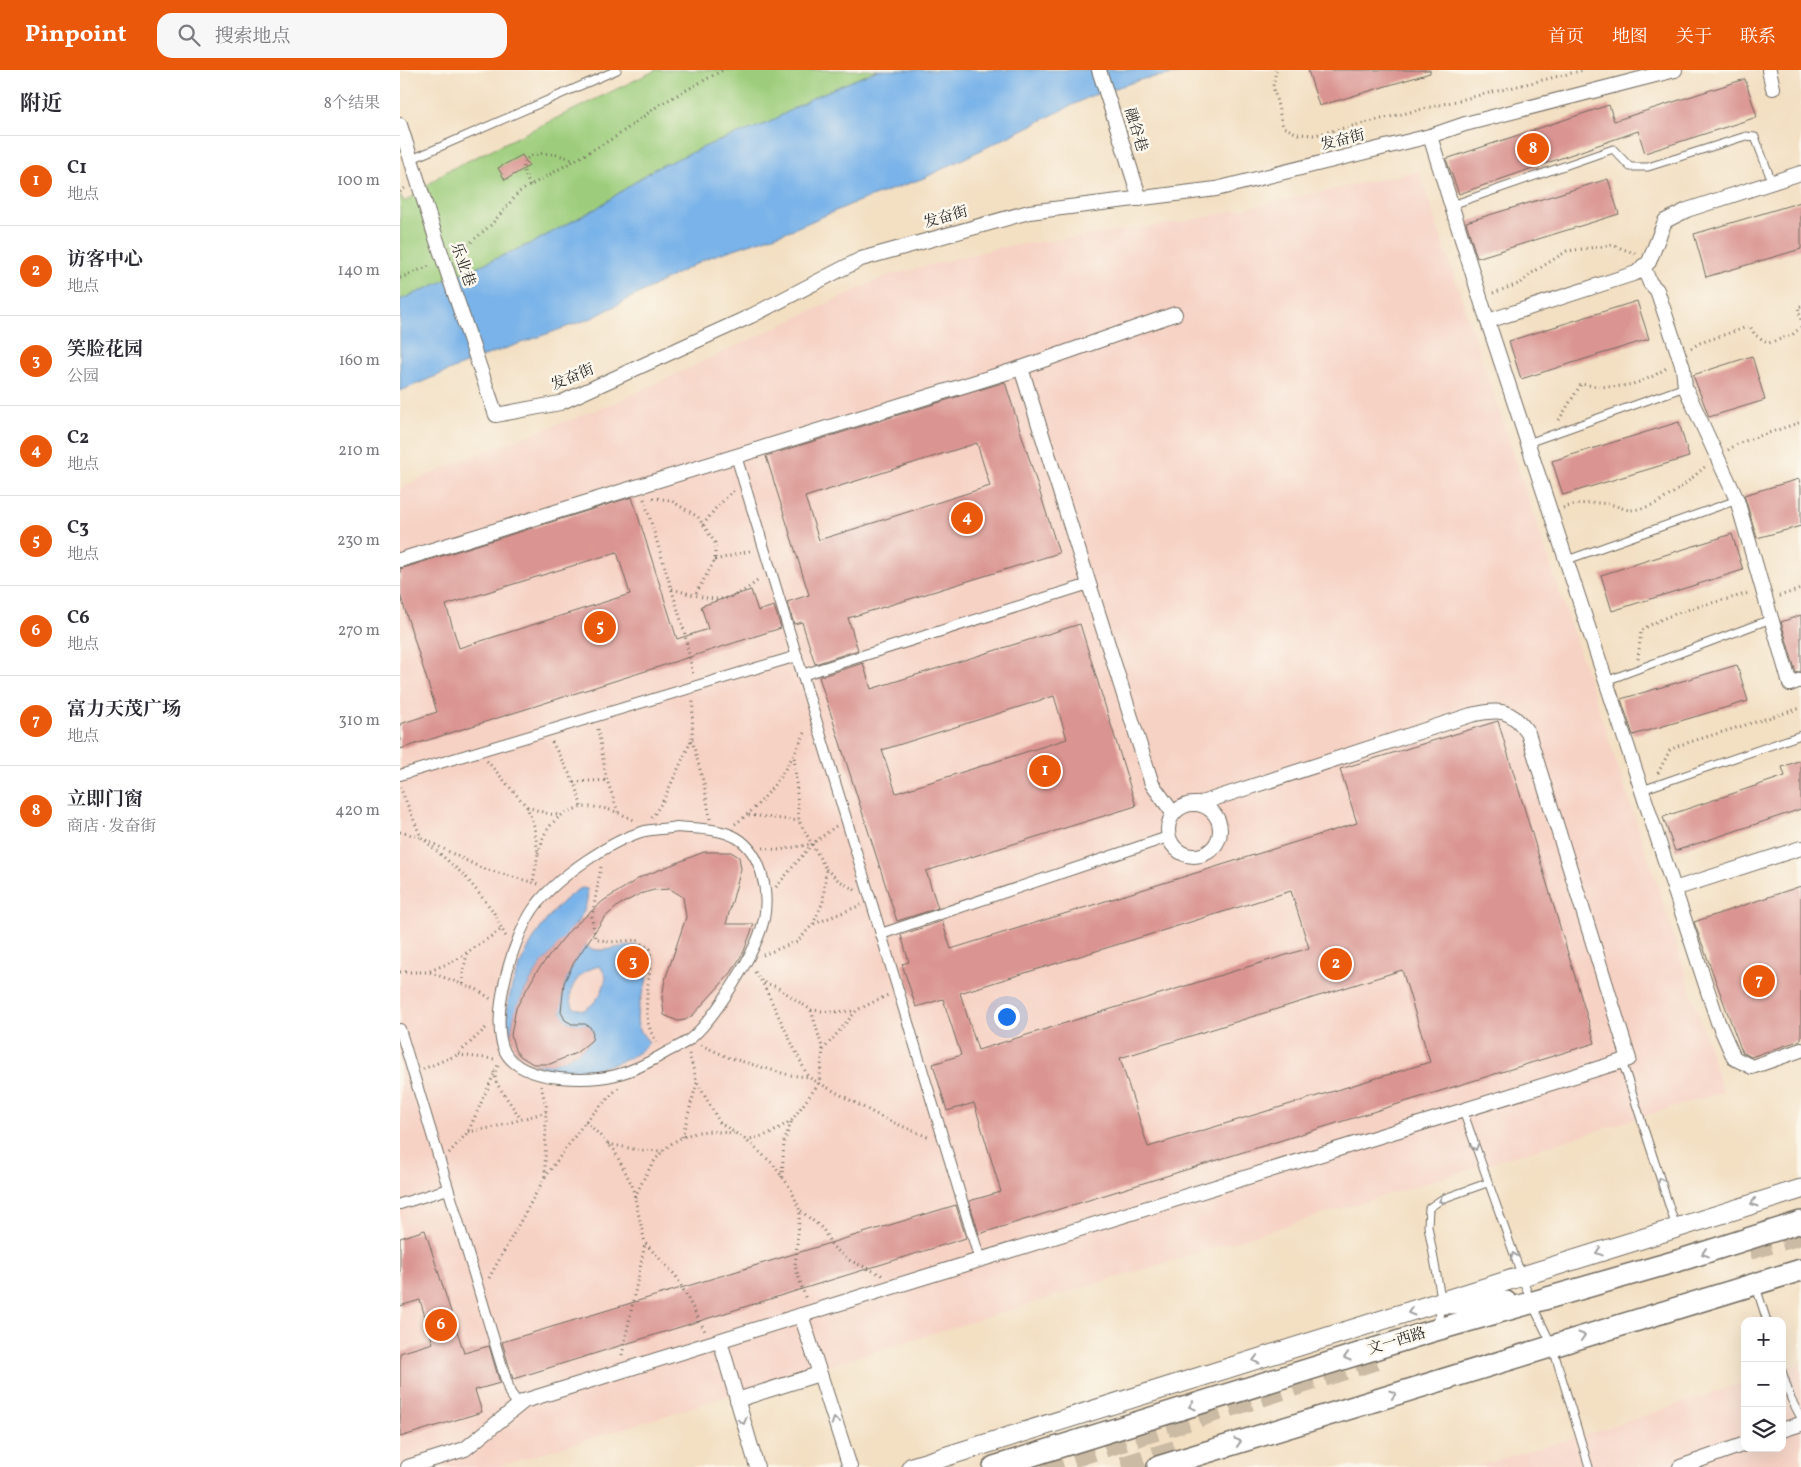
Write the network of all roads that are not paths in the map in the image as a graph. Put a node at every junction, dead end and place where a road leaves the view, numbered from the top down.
1 (617, 70) edge
2 (1099, 70) edge
3 (1675, 70) edge
4 (1769, 70) edge
5 (1773, 88) dead end
6 (400, 125) edge
7 (1430, 136) junction
8 (412, 160) junction
9 (1801, 173) edge
10 (1772, 182) junction
11 (1140, 199) junction
12 (1452, 205) junction
13 (1646, 264) junction
14 (1175, 314) dead end
15 (1488, 321) junction
16 (1021, 368) junction
17 (1685, 387) junction
18 (496, 415) joint
19 (1528, 443) junction
20 (736, 456) junction
21 (1737, 500) junction
22 (404, 556) edge
23 (1566, 560) junction
24 (1089, 584) junction
25 (1771, 619) junction
26 (797, 656) junction
27 (802, 675) junction
28 (1801, 680) edge
29 (1606, 681) junction
30 (1801, 735) edge
31 (400, 775) edge
32 (1646, 789) junction
33 (1198, 804) junction
34 (1173, 813) junction
35 (1168, 837) junction
36 (1801, 848) edge
37 (1674, 889) junction
38 (881, 934) junction
39 (400, 1029) edge
40 (1801, 1050) edge
41 (1622, 1061) junction
42 (631, 1072) joint
43 (1463, 1110) junction
44 (1487, 1182) junction
45 (448, 1189) junction
46 (1801, 1189) edge
47 (400, 1204) edge
48 (1801, 1222) edge
49 (1676, 1227) junction
50 (980, 1260) junction
51 (1801, 1270) edge
52 (1522, 1277) junction
53 (1755, 1284) junction
54 (1532, 1302) junction
55 (1442, 1303) junction
56 (805, 1314) junction
57 (1766, 1317) edge
58 (1429, 1332) junction
59 (715, 1342) junction
60 (1552, 1345) junction
61 (819, 1374) junction
62 (1786, 1383) edge
63 (737, 1400) junction
64 (519, 1405) junction
65 (1801, 1418) edge
66 (1801, 1424) edge
67 (1786, 1429) edge
68 (1741, 1445) edge
69 (408, 1467) edge
70 (757, 1467) edge
71 (850, 1467) edge
72 (912, 1467) edge
73 (994, 1467) edge
74 (1158, 1467) edge
75 (1589, 1467) edge
76 (1680, 1467) edge

1 - 8 lane
2 - 11 street, 融谷巷
3 - 7 street, 发奋街
4 - 5 street
6 - 8 street, 乐业巷
7 - 11 street, 发奋街
7 - 12 street
8 - 18 street, 乐业巷, bridge
9 - 10 street
10 - 12 lane
10 - 13 street
11 - 18 street, 发奋街
12 - 15 street
13 - 15 street
13 - 17 street
14 - 16 street
15 - 19 street
16 - 20 street
16 - 24 street
17 - 19 lane
17 - 21 street
19 - 23 street
20 - 22 street
20 - 26 street
21 - 23 lane
21 - 25 street
23 - 29 street
24 - 27 street
24 - 34 street
25 - 28 street
25 - 29 lane
26 - 27 street
26 - 31 street
27 - 38 street
29 - 32 street
30 - 32 lane
32 - 37 street
33 - 34 street
33 - 35 street
33 - 41 street
34 - 35 street
35 - 38 street
36 - 37 street
37 - 40 street
38 - 50 street
39 - 45 street
41 - 43 street
49 -> 41 lane
42 - 42 street
43 -> 44 lane
43 - 50 street
52 -> 44 lane
44 -> 55 lane
45 - 47 street
45 - 64 street
46 -> 49 main road
48 -> 54 main road, 文一西路
49 -> 52 main road
50 - 56 street
51 - 53 main road
52 - 54 lane
52 - 55 main road
53 - 57 lane
60 -> 53 main road
54 - 55 main road
54 - 58 main road, 文一西路
54 - 60 lane
55 - 58 lane
55 -> 72 main road
56 - 59 street
56 - 61 street
58 -> 73 main road, 文一西路
59 - 63 street
59 - 64 street
74 -> 60 main road
60 - 75 lane
61 - 63 street
71 -> 61 street
62 - 65 lane
63 -> 70 street
64 - 69 street
66 - 67 street
68 - 76 street

